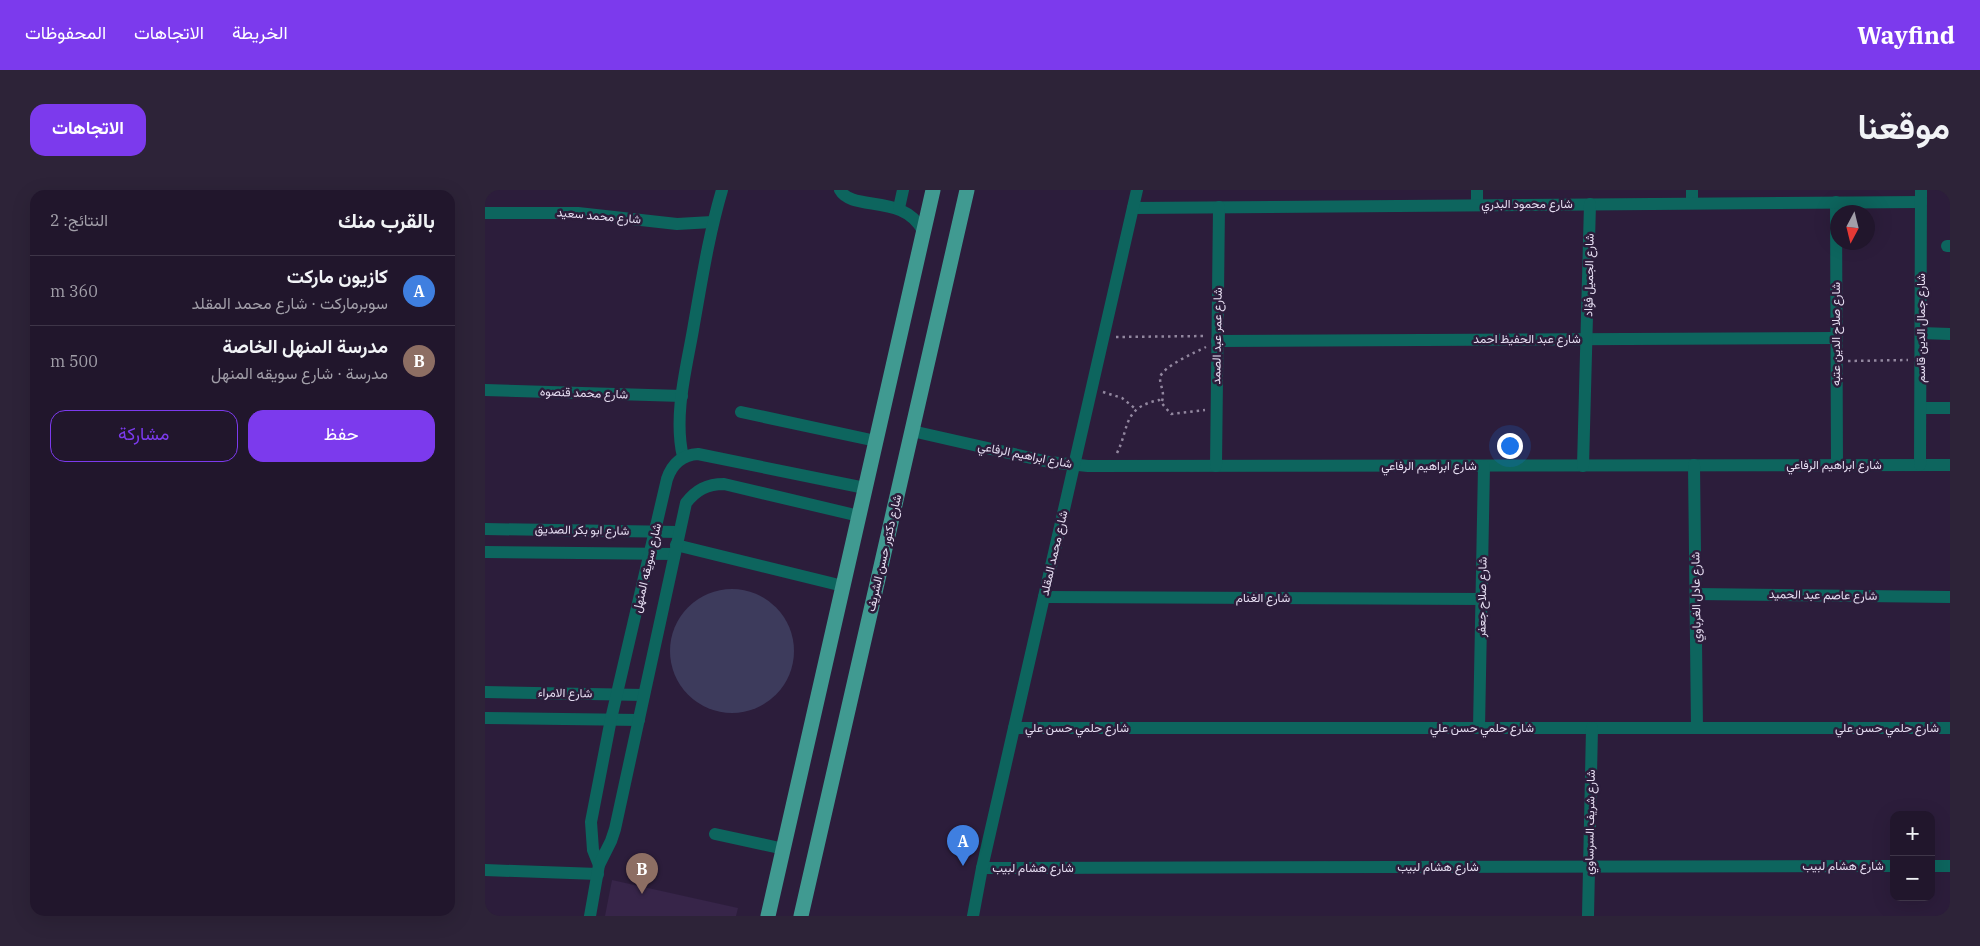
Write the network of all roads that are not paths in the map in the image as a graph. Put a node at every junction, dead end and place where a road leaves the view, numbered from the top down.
1 (722, 190) edge
2 (840, 190) edge
3 (877, 190) edge
4 (903, 190) edge
5 (933, 190) edge
6 (967, 190) edge
7 (1137, 190) edge
8 (1477, 190) edge
9 (1693, 190) edge
10 (1921, 196) edge
11 (1835, 202) junction
12 (875, 203) junction
13 (1693, 203) junction
14 (1590, 204) junction
15 (1477, 205) junction
16 (1219, 206) junction
17 (899, 208) junction
18 (1133, 208) junction
19 (485, 213) edge
20 (712, 222) junction
21 (923, 231) junction
22 (1921, 333) junction
23 (1950, 334) edge
24 (1217, 338) junction
25 (1836, 338) junction
26 (1587, 339) junction
27 (485, 390) edge
28 (682, 396) junction
29 (1921, 408) junction
30 (1950, 408) edge
31 (741, 412) dead end
32 (912, 431) junction
33 (876, 441) junction
34 (683, 457) junction
35 (1074, 465) junction
36 (1694, 465) junction
37 (1837, 465) junction
38 (1920, 465) junction
39 (1950, 465) edge
40 (1216, 466) junction
41 (1484, 466) junction
42 (1583, 466) junction
43 (865, 488) junction
44 (859, 516) junction
45 (485, 529) edge
46 (656, 531) junction
47 (679, 532) junction
48 (675, 549) junction
49 (485, 552) edge
50 (650, 554) junction
51 (843, 586) junction
52 (1696, 594) junction
53 (1044, 597) junction
54 (1950, 597) edge
55 (1481, 599) junction
56 (485, 692) edge
57 (617, 694) junction
58 (644, 695) junction
59 (485, 718) edge
60 (611, 720) junction
61 (639, 720) junction
62 (1014, 728) junction
63 (1479, 728) junction
64 (1593, 728) junction
65 (1697, 728) junction
66 (1950, 728) edge
67 (715, 834) dead end
68 (784, 849) junction
69 (1890, 866) edge
70 (1935, 866) edge
71 (1950, 866) edge
72 (1589, 867) junction
73 (982, 868) junction
74 (599, 869) junction
75 (485, 870) edge
76 (590, 916) edge
77 (768, 916) edge
78 (801, 916) edge
79 (973, 916) edge
80 (1588, 916) edge

1 - 20 street
2 - 12 street
3 - 12 street
4 - 17 street
5 - 21 main road
6 - 32 main road, شارع دكتور حسن الشريف
7 - 18 street, شارع محمد المقلد
8 - 15 street
9 - 13 street
10 - 11 street, شارع محمود البدري
10 - 22 street, شارع جمال الدين قاسم
11 - 13 street, شارع محمود البدري
11 - 25 street, شارع صلاح الدين عتبه
12 - 17 street
13 - 14 street, شارع محمود البدري
14 - 15 street, شارع محمود البدري
14 - 26 street, شارع الجميل فؤاد
15 - 16 street, شارع محمود البدري
16 - 18 street, شارع محمود البدري
16 - 24 street, شارع عمر عبد الصمد
17 - 21 street
18 - 35 street, شارع محمد المقلد
19 - 20 street, شارع محمد سعيد
20 - 28 street
21 - 33 main road
22 - 23 street
22 - 29 street, شارع جمال الدين قاسم
24 - 26 street, شارع عبد الحفيظ احمد
24 - 40 street, شارع عمر عبد الصمد
25 - 26 street, شارع عبد الحفيظ احمد
25 - 37 street, شارع صلاح الدين عتبه
26 - 42 street, شارع الجميل فؤاد
27 - 28 street, شارع محمد قنصوه
28 - 34 street
29 - 30 street
29 - 38 street, شارع جمال الدين قاسم
31 - 33 street
32 - 35 street, شارع ابراهيم الرفاعي
32 - 78 main road, شارع دكتور حسن الشريف
33 - 43 main road
34 - 43 street
34 - 46 street, شارع سويقه المنهل
35 - 40 street, شارع ابراهيم الرفاعي
35 - 53 street, شارع محمد المقلد
36 - 37 street, شارع ابراهيم الرفاعي
36 - 42 street, شارع ابراهيم الرفاعي
36 - 52 street, شارع عادل الغرباوي
37 - 38 street, شارع ابراهيم الرفاعي
38 - 39 street, شارع ابراهيم الرفاعي
40 - 41 street, شارع ابراهيم الرفاعي
41 - 42 street, شارع ابراهيم الرفاعي
41 - 55 street, شارع صلاح جعفر
43 - 44 main road
44 - 47 street, شارع سويقه المنهل
44 - 51 main road
45 - 46 street, شارع ابو بكر الصديق
46 - 47 street, شارع ابو بكر الصديق
46 - 50 street, شارع سويقه المنهل
47 - 48 street, شارع سويقه المنهل
48 - 50 street, شارع ابو بكر الصديق
48 - 51 street, شارع ابو بكر الصديق
48 - 58 street, شارع سويقه المنهل
49 - 50 street, شارع ابو بكر الصديق
50 - 57 street, شارع سويقه المنهل
51 - 68 main road
52 - 54 street, شارع عاصم عبد الحميد
52 - 65 street, شارع عادل الغرباوي
53 - 55 street, شارع الغنام
53 - 62 street, شارع محمد المقلد
55 - 63 street, شارع صلاح جعفر
56 - 57 street, شارع الامراء
57 - 58 street, شارع الامراء
57 - 60 street, شارع سويقه المنهل
58 - 61 street, شارع سويقه المنهل
59 - 60 street, شارع الامراء
60 - 61 street, شارع الامراء
60 - 74 street, شارع سويقه المنهل
61 - 74 street, شارع سويقه المنهل
62 - 63 street, شارع حلمي حسن علي
62 - 73 street, شارع محمد المقلد
63 - 64 street, شارع حلمي حسن علي
64 - 65 street, شارع حلمي حسن علي
64 - 72 street, شارع شريف السرساوي
65 - 66 street, شارع حلمي حسن علي
67 - 68 street
68 - 77 main road
69 - 72 street, شارع هشام لبيب
70 - 71 street
72 - 73 street, شارع هشام لبيب
72 - 80 street, شارع شريف السرساوي
73 - 79 street, شارع محمد المقلد
74 - 75 street
74 - 76 street, شارع سويقه المنهل

